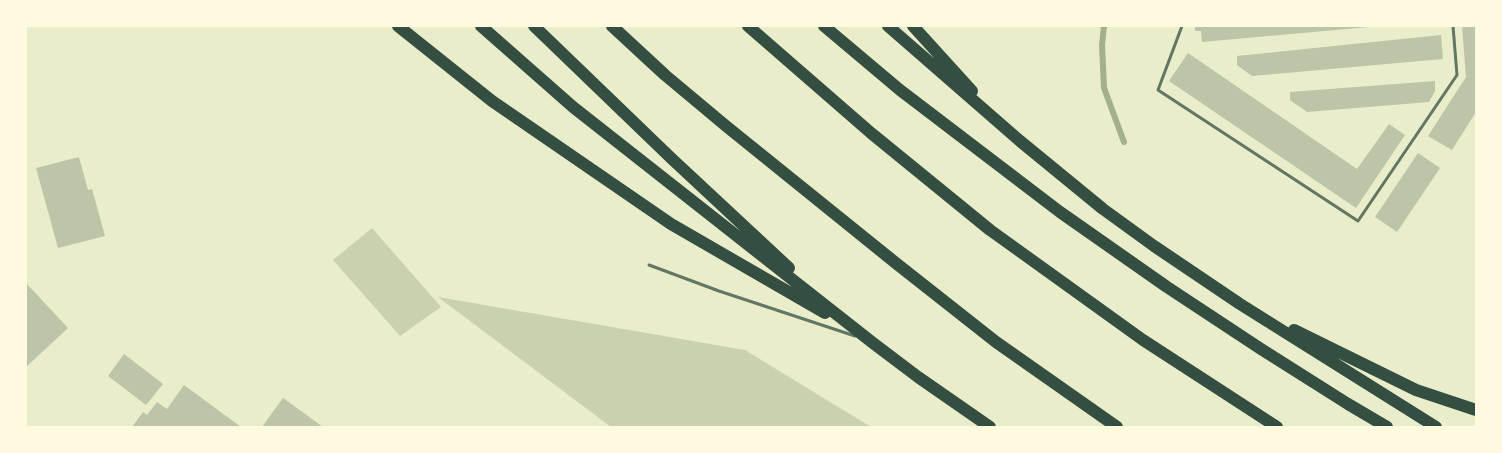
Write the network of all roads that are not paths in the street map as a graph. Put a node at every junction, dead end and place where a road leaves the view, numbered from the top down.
1 (398, 26) edge
2 (481, 26) edge
3 (534, 26) edge
4 (612, 26) edge
5 (748, 26) edge
6 (824, 26) edge
7 (888, 26) edge
8 (913, 26) edge
9 (1182, 26) edge
10 (1453, 26) edge
11 (1020, 141) junction
12 (649, 265) dead end
13 (1240, 304) junction
14 (873, 343) junction
15 (1476, 410) edge
16 (990, 427) edge
17 (1117, 427) edge
18 (1277, 427) edge
19 (1387, 427) edge
20 (1436, 427) edge

1 - 14 highway
2 - 14 highway
3 - 14 highway
4 - 17 highway
5 - 18 highway
6 - 19 highway
7 - 11 highway
8 - 11 highway
9 - 10 lane
11 - 13 highway
12 - 14 lane
13 - 15 highway
13 - 20 highway
14 - 16 highway

